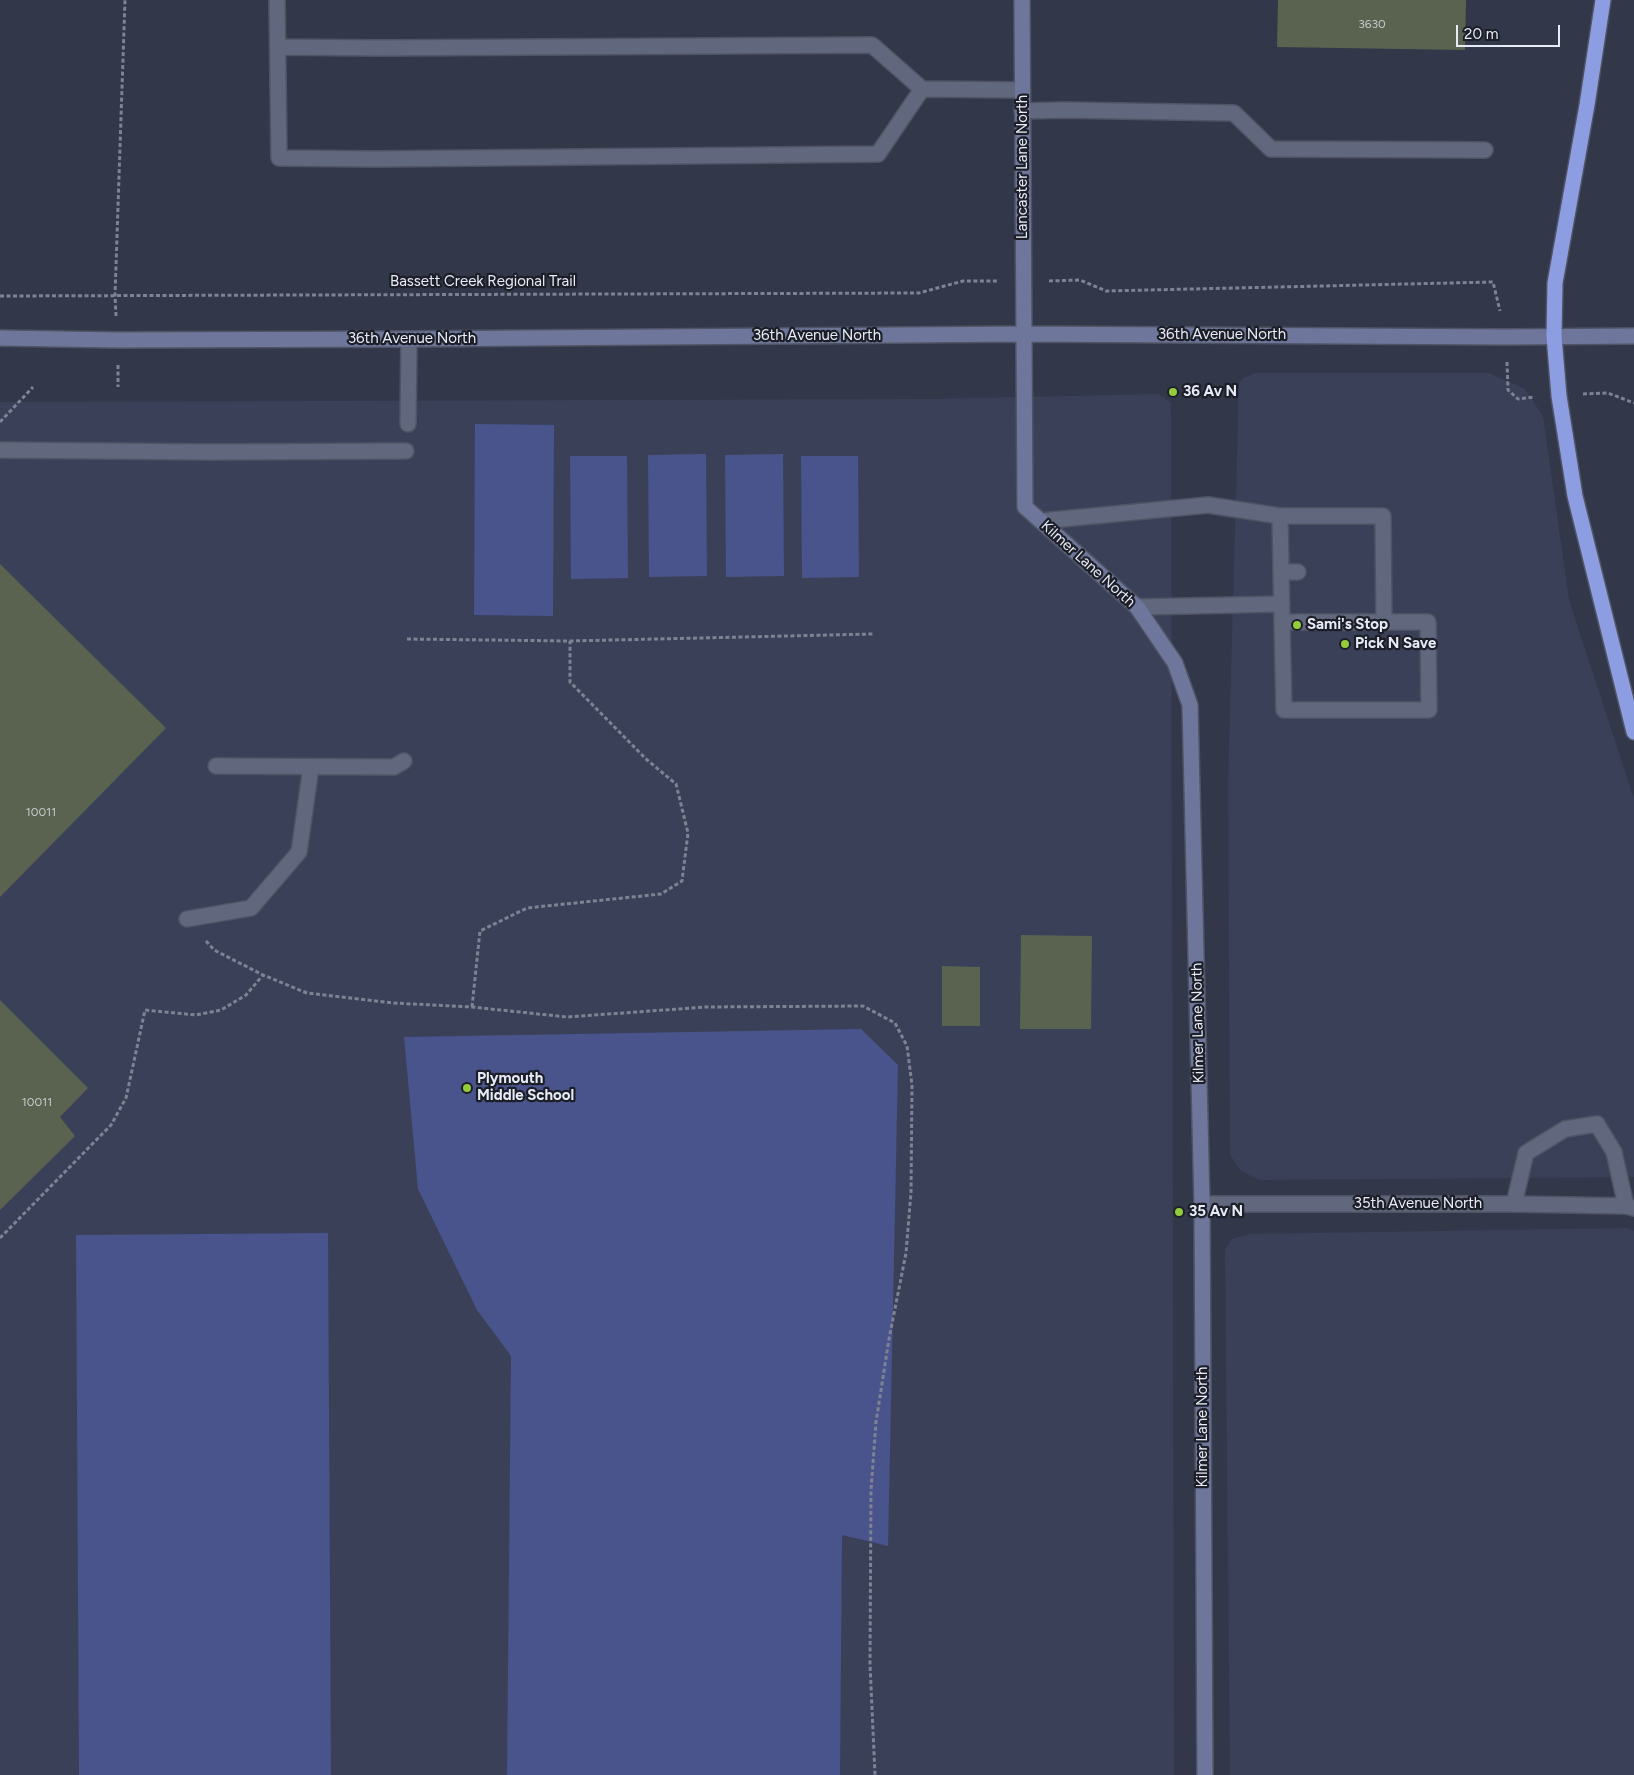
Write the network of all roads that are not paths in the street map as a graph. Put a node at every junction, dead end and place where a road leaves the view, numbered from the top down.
1 (277, 0) edge
2 (1022, 0) edge
3 (1603, 0) edge
4 (278, 47) junction
5 (922, 89) junction
6 (1022, 90) junction
7 (1022, 111) junction
8 (1485, 150) dead end
9 (1023, 334) junction
10 (1554, 336) junction
11 (1634, 336) edge
12 (0, 338) edge
13 (409, 339) junction
14 (408, 424) dead end
15 (0, 450) edge
16 (406, 451) dead end
17 (1280, 516) junction
18 (1041, 520) junction
19 (1282, 572) junction
20 (1298, 572) dead end
21 (1282, 604) junction
22 (1137, 607) junction
23 (1282, 622) junction
24 (1384, 622) junction
25 (1634, 732) edge
26 (404, 762) dead end
27 (216, 766) dead end
28 (311, 767) junction
29 (187, 919) road end
30 (1202, 1204) junction
31 (1514, 1204) junction
32 (1630, 1207) edge
33 (1205, 1775) edge

1 - 4 street
2 - 6 street, Lancaster Lane North
3 - 10 highway
4 - 5 street
4 - 5 street
5 - 6 street
6 - 7 street, Lancaster Lane North
7 - 8 street
7 - 9 street, Lancaster Lane North
9 - 10 street, 36th Avenue North
9 - 13 street, 36th Avenue North
9 - 18 street, Kilmer Lane North
10 - 11 street, 36th Avenue North
10 - 25 highway
12 - 13 street, 36th Avenue North
13 - 14 street
15 - 16 street
17 - 18 street
17 - 19 street
17 - 24 street
18 - 22 street, Kilmer Lane North
19 - 20 street
19 - 21 street
21 - 22 street
21 - 23 street
22 - 30 street, Kilmer Lane North
23 - 24 street
23 - 24 street
26 - 28 street
27 - 28 street
28 - 29 street
30 - 31 street, 35th Avenue North
30 - 33 street, Kilmer Lane North
31 - 32 street, 35th Avenue North
31 - 32 street

